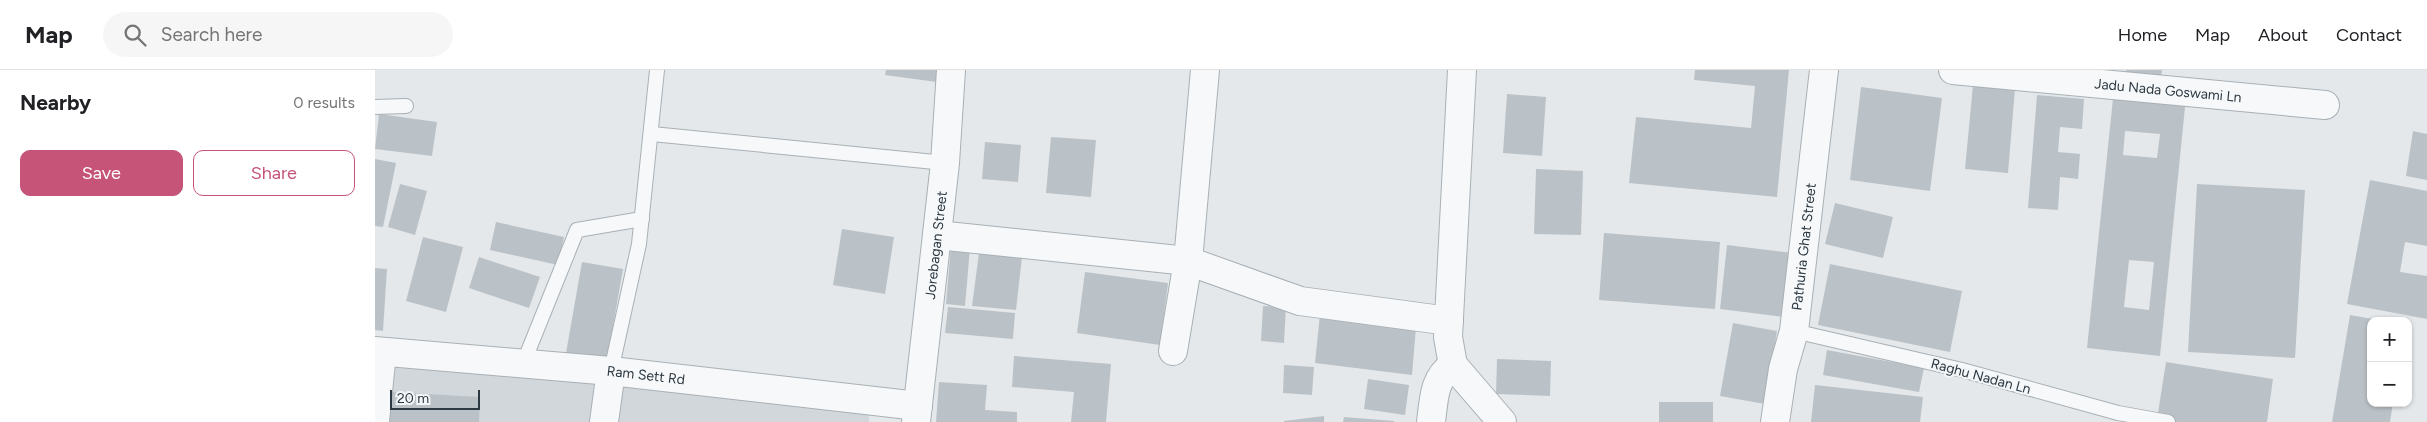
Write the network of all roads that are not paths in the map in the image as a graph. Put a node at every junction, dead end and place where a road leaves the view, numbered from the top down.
1 (657, 70) edge
2 (951, 70) edge
3 (1205, 70) edge
4 (1462, 70) edge
5 (1824, 70) edge
6 (1953, 70) edge
7 (2325, 105) dead end
8 (406, 106) dead end
9 (375, 107) edge
10 (652, 134) junction
11 (945, 163) junction
12 (642, 219) junction
13 (937, 235) junction
14 (1188, 261) junction
15 (1449, 321) junction
16 (1794, 332) junction
17 (1173, 351) dead end
18 (379, 352) edge
19 (523, 364) junction
20 (1453, 365) junction
21 (611, 371) junction
22 (917, 414) edge
23 (375, 421) edge
24 (604, 422) edge
25 (1431, 422) edge
26 (1502, 422) edge
27 (1775, 422) edge
28 (2168, 422) edge

1 - 10 lane
2 - 11 street, Jorebagan Street
3 - 14 street
4 - 15 street
5 - 16 street, Pathuria Ghat Street
6 - 7 street, Jadu Nada Goswami Ln
8 - 9 lane
10 - 11 lane
10 - 12 lane
11 - 13 street, Jorebagan Street
12 - 19 lane
12 - 21 lane
13 - 14 street
13 - 22 street, Jorebagan Street
14 - 15 street
14 - 17 street
15 - 20 street
16 - 27 street, Pathuria Ghat Street
16 - 28 lane, Raghu Nadan Ln
18 - 19 street, Ram Sett Rd
18 - 23 street
19 - 21 street, Ram Sett Rd
20 - 25 street
20 - 26 street
21 - 22 street, Ram Sett Rd
21 - 24 street

